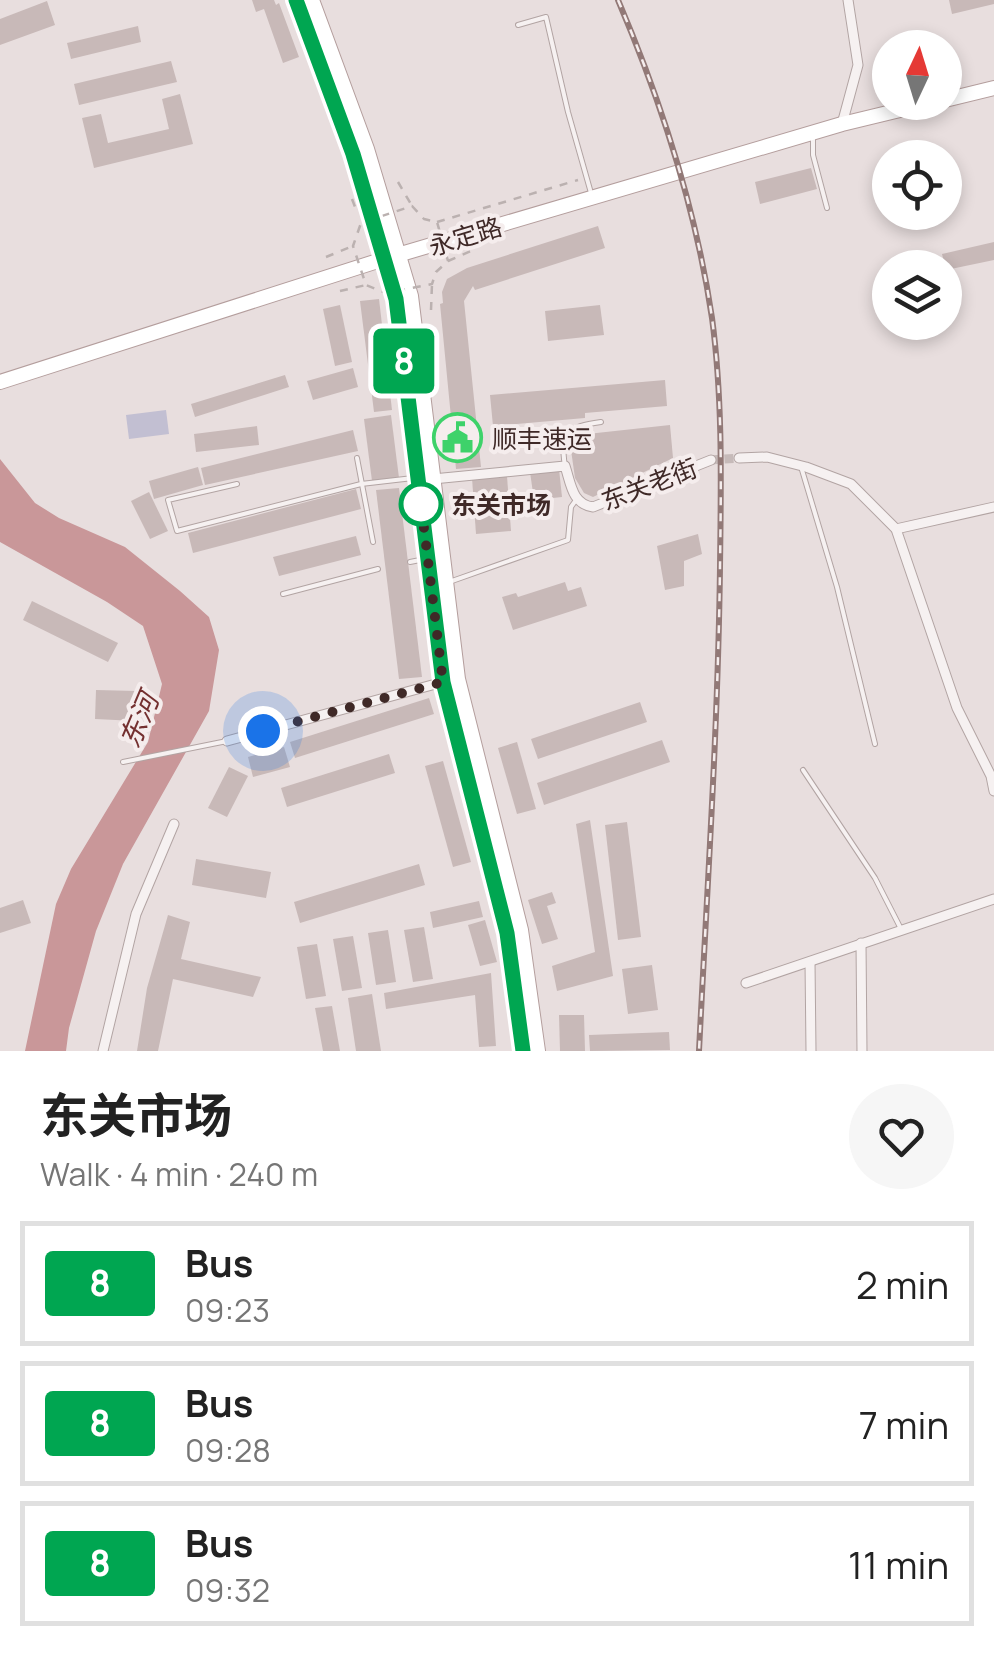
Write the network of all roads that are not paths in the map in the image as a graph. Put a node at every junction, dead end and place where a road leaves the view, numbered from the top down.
1 (296, 0) edge
2 (312, 0) edge
3 (848, 0) edge
4 (518, 25) dead end
5 (994, 88) edge
6 (962, 96) edge
7 (872, 117) edge
8 (842, 124) junction
9 (813, 132) junction
10 (593, 198) junction
11 (827, 208) dead end
12 (392, 257) junction
13 (2, 381) edge
14 (601, 422) dead end
15 (357, 458) dead end
16 (738, 458) tunnel mouth
17 (712, 460) tunnel mouth
18 (566, 466) junction
19 (801, 466) junction
20 (426, 478) junction
21 (237, 484) dead end
22 (361, 484) junction
23 (576, 500) junction
24 (994, 507) edge
25 (896, 529) junction
26 (373, 542) dead end
27 (428, 559) junction
28 (410, 562) dead end
29 (378, 569) dead end
30 (446, 582) junction
31 (283, 594) dead end
32 (443, 682) junction
33 (227, 741) joint
34 (875, 744) dead end
35 (124, 762) dead end
36 (804, 770) dead end
37 (992, 776) edge
38 (994, 791) edge
39 (174, 824) dead end
40 (994, 899) edge
41 (901, 929) junction
42 (861, 943) junction
43 (810, 962) junction
44 (746, 982) dead end
45 (103, 1051) edge
46 (522, 1051) edge
47 (538, 1051) edge
48 (811, 1051) edge
49 (862, 1051) edge

1 - 12 main road
2 - 12 main road
3 - 8 street
4 - 10 lane
5 - 6 main road
7 - 8 main road, 永定路
8 - 9 main road, 永定路
9 - 10 main road, 永定路
9 - 11 lane
10 - 12 main road, 永定路
12 - 13 main road, 永定路
12 - 20 main road
14 - 18 lane
15 - 22 lane
16 - 19 street
17 - 23 street, 东关老街
18 - 20 street
18 - 23 street, 东关老街
19 - 25 street
19 - 34 lane
20 - 22 lane
20 - 27 main road
20 - 30 main road
21 - 22 lane
22 - 26 lane
23 - 30 lane
24 - 25 street
25 - 37 street
27 - 28 lane
27 - 32 main road
29 - 31 lane
30 - 47 main road
32 - 33 street
32 - 46 main road
33 - 35 lane
36 - 41 lane
37 - 38 street
39 - 45 street
40 - 41 street
41 - 42 street
42 - 43 street
42 - 49 street
43 - 44 street
43 - 48 street

